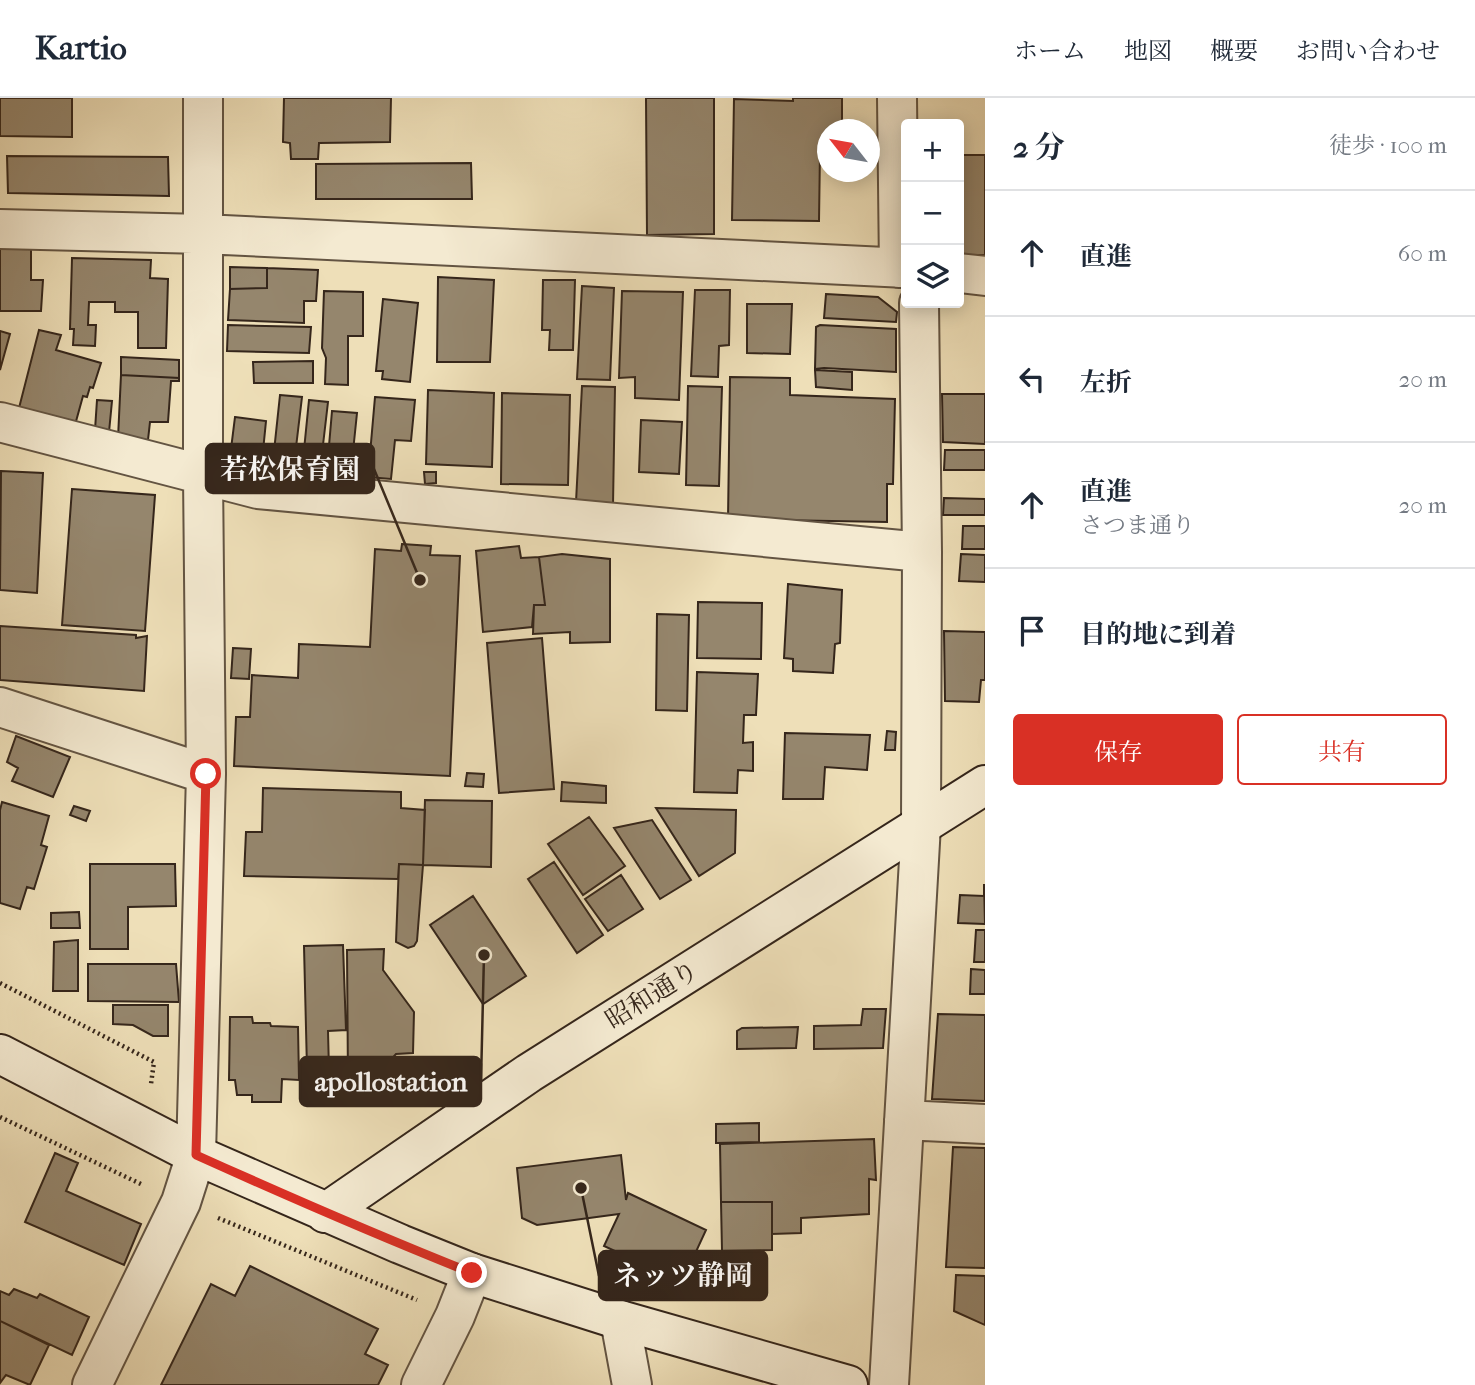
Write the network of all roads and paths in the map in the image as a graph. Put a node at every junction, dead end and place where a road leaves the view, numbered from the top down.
1 (203, 98) edge
2 (897, 98) edge
3 (0, 229) edge
4 (202, 234) junction
5 (902, 245) edge
6 (901, 268) edge
7 (964, 274) edge
8 (985, 276) edge
9 (919, 308) edge
10 (0, 422) edge
11 (203, 475) junction
12 (922, 552) junction
13 (0, 707) edge
14 (206, 774) junction
15 (985, 785) edge
16 (920, 825) junction
17 (0, 1054) edge
18 (904, 1120) junction
19 (985, 1125) edge
20 (196, 1155) junction
21 (325, 1213) junction
22 (472, 1273) junction
23 (620, 1320) junction
24 (92, 1385) edge
25 (421, 1385) edge
26 (632, 1385) edge
27 (848, 1385) edge
28 (889, 1385) edge

1 - 4 street
2 - 5 street
3 - 4 street
4 - 6 street
4 - 11 street
7 - 8 street
9 - 12 street
10 - 11 street
11 - 12 street
11 - 14 street
12 - 16 street
13 - 14 street
14 - 20 street
15 - 16 street, 昭和通り
16 - 18 street
16 - 21 street, 昭和通り
17 - 20 street
18 - 19 street
18 - 28 street
20 - 21 street
20 - 24 street
21 - 22 street
22 - 23 street
22 - 25 street
23 - 26 street
23 - 27 street

